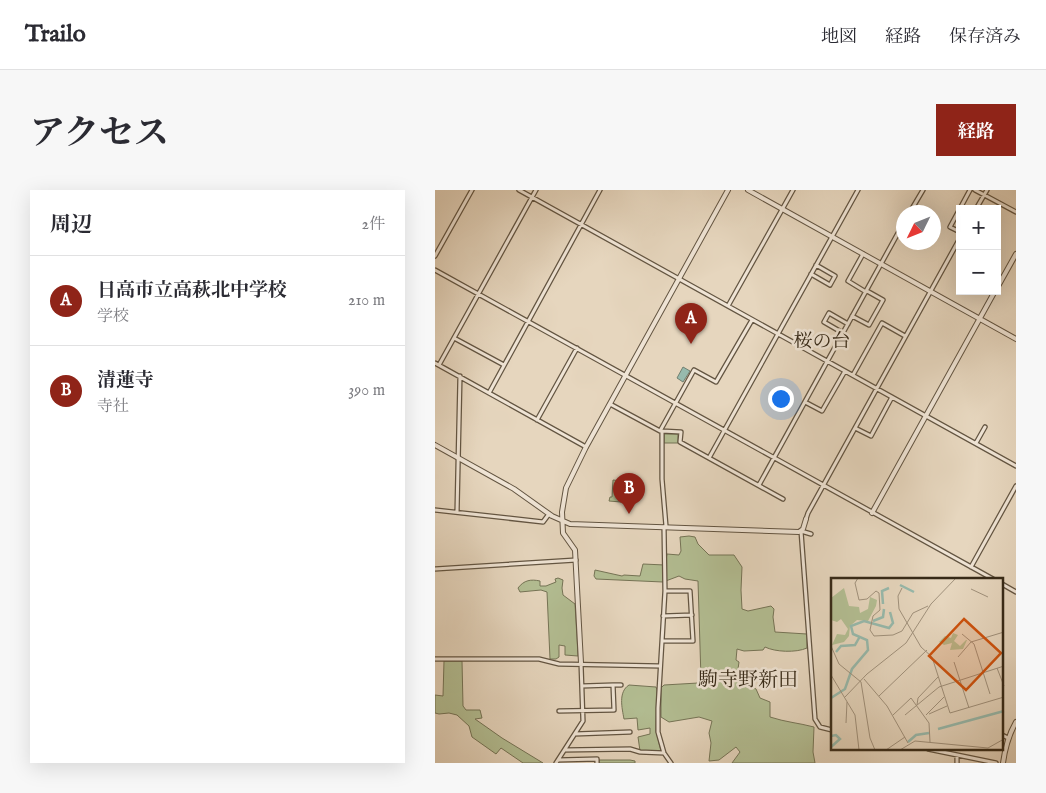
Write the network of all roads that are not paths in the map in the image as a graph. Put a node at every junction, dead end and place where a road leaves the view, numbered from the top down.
1 (472, 190) edge
2 (519, 190) edge
3 (536, 190) edge
4 (601, 190) edge
5 (729, 190) edge
6 (748, 190) edge
7 (793, 190) edge
8 (858, 190) edge
9 (923, 190) edge
10 (970, 190) edge
11 (975, 190) edge
12 (987, 190) edge
13 (984, 195) junction
14 (532, 197) junction
15 (916, 205) edge
16 (962, 205) edge
17 (978, 205) edge
18 (783, 209) junction
19 (1016, 212) edge
20 (956, 215) edge
21 (581, 224) junction
22 (956, 230) edge
23 (832, 236) junction
24 (896, 237) edge
25 (956, 245) edge
26 (863, 254) junction
27 (1016, 254) edge
28 (435, 256) edge
29 (881, 264) junction
30 (816, 265) junction
31 (435, 270) edge
32 (811, 274) junction
33 (680, 279) junction
34 (1001, 281) edge
35 (866, 291) junction
36 (931, 291) junction
37 (478, 294) junction
38 (993, 295) edge
39 (728, 306) junction
40 (852, 316) junction
41 (980, 319) junction
42 (752, 320) junction
43 (527, 321) junction
44 (848, 324) junction
45 (843, 332) junction
46 (778, 334) junction
47 (905, 336) junction
48 (454, 338) junction
49 (1016, 339) edge
50 (577, 348) junction
51 (827, 361) junction
52 (435, 363) edge
53 (439, 365) junction
54 (504, 365) junction
55 (845, 370) junction
56 (625, 375) junction
57 (853, 375) junction
58 (460, 376) junction
59 (877, 388) junction
60 (489, 393) junction
61 (892, 397) junction
62 (805, 402) junction
63 (675, 403) junction
64 (610, 404) junction
65 (926, 416) junction
66 (537, 420) junction
67 (985, 427) dead end
68 (855, 428) junction
69 (725, 430) junction
70 (661, 431) junction
71 (976, 443) junction
72 (435, 445) edge
73 (586, 447) junction
74 (458, 458) junction
75 (709, 458) junction
76 (774, 458) junction
77 (1016, 466) edge
78 (759, 485) junction
79 (823, 485) junction
80 (1016, 486) edge
81 (783, 499) dead end
82 (435, 510) edge
83 (457, 512) junction
84 (562, 512) junction
85 (872, 513) junction
86 (551, 515) junction
87 (806, 519) joint
88 (563, 521) junction
89 (665, 526) junction
90 (801, 531) junction
91 (811, 534) dead end
92 (576, 560) junction
93 (971, 567) junction
94 (435, 569) edge
95 (991, 578) edge
96 (1003, 585) edge
97 (665, 591) junction
98 (1016, 592) edge
99 (692, 615) junction
100 (663, 616) junction
101 (662, 642) junction
102 (435, 658) edge
103 (581, 663) junction
104 (660, 666) junction
105 (613, 685) junction
106 (621, 685) dead end
107 (582, 686) junction
108 (559, 711) dead end
109 (583, 711) junction
110 (1016, 723) edge
111 (831, 730) edge
112 (629, 732) dead end
113 (575, 734) junction
114 (1003, 736) edge
115 (1008, 738) junction
116 (564, 750) junction
117 (933, 750) edge
118 (664, 754) junction
119 (957, 755) junction
120 (557, 761) edge
121 (597, 763) edge
122 (671, 763) edge
123 (957, 763) edge
124 (996, 763) edge
125 (1003, 763) edge

1 - 28 street
2 - 14 street
3 - 14 street
4 - 21 street
5 - 33 street
6 - 18 street
7 - 18 street
8 - 23 street
9 - 15 street
10 - 16 street
11 - 13 street
12 - 13 street
13 - 17 street
13 - 19 street
14 - 21 street
14 - 37 street
18 - 23 street
18 - 39 street
20 - 22 street
21 - 33 street
21 - 43 street
23 - 26 street
23 - 30 street
24 - 29 street
25 - 36 street
26 - 29 street
26 - 35 street
27 - 34 street
29 - 35 street
29 - 36 street
30 - 32 street
30 - 32 street
31 - 37 street
32 - 46 street
33 - 39 street
33 - 56 street
35 - 40 street
35 - 40 street
36 - 41 street
36 - 47 street
37 - 43 street
37 - 48 street
38 - 41 street
39 - 42 street
40 - 44 street
41 - 49 street
41 - 65 street
42 - 46 street
42 - 63 street
43 - 50 street
43 - 54 street
44 - 45 street
44 - 45 street
45 - 51 street
46 - 51 street
46 - 69 street
47 - 57 street
47 - 59 street
48 - 53 street
48 - 54 street
50 - 56 street
50 - 66 street
51 - 55 street
51 - 62 street
52 - 53 street
53 - 58 street
54 - 60 street
55 - 57 street
55 - 62 street
56 - 63 street
56 - 64 street
57 - 59 street
58 - 60 street
58 - 74 street
59 - 61 street
59 - 68 street
60 - 66 street
61 - 65 street
61 - 68 street
62 - 76 street
63 - 69 street
63 - 70 street
64 - 70 street
64 - 73 street
65 - 71 street
65 - 85 street
66 - 73 street
67 - 71 street
68 - 79 street
69 - 75 street
69 - 76 street
70 - 75 street
70 - 89 street
71 - 77 street
72 - 74 street
73 - 84 street
74 - 83 street
74 - 86 street
75 - 78 street
76 - 78 street
76 - 79 street
78 - 81 street
79 - 85 street
79 - 87 street
80 - 93 street
82 - 83 street
83 - 86 street
84 - 86 street
84 - 88 street
85 - 93 street
86 - 88 street
87 - 90 street
88 - 89 street
88 - 92 street
89 - 90 street
89 - 97 street
90 - 91 street
90 - 111 street
92 - 94 street
92 - 103 street
93 - 95 street
96 - 98 street
97 - 99 street
97 - 100 street
99 - 100 street
99 - 101 street
100 - 101 street
101 - 104 street
102 - 103 street
103 - 104 street
103 - 107 street
104 - 118 street
105 - 106 street
105 - 107 street
105 - 109 street
107 - 109 street
108 - 109 street
109 - 113 street
110 - 115 street
112 - 113 street
113 - 116 street
114 - 115 street
115 - 125 street
116 - 118 street
116 - 120 street
117 - 119 street
118 - 122 street
119 - 123 street
119 - 124 street
120 - 121 street

